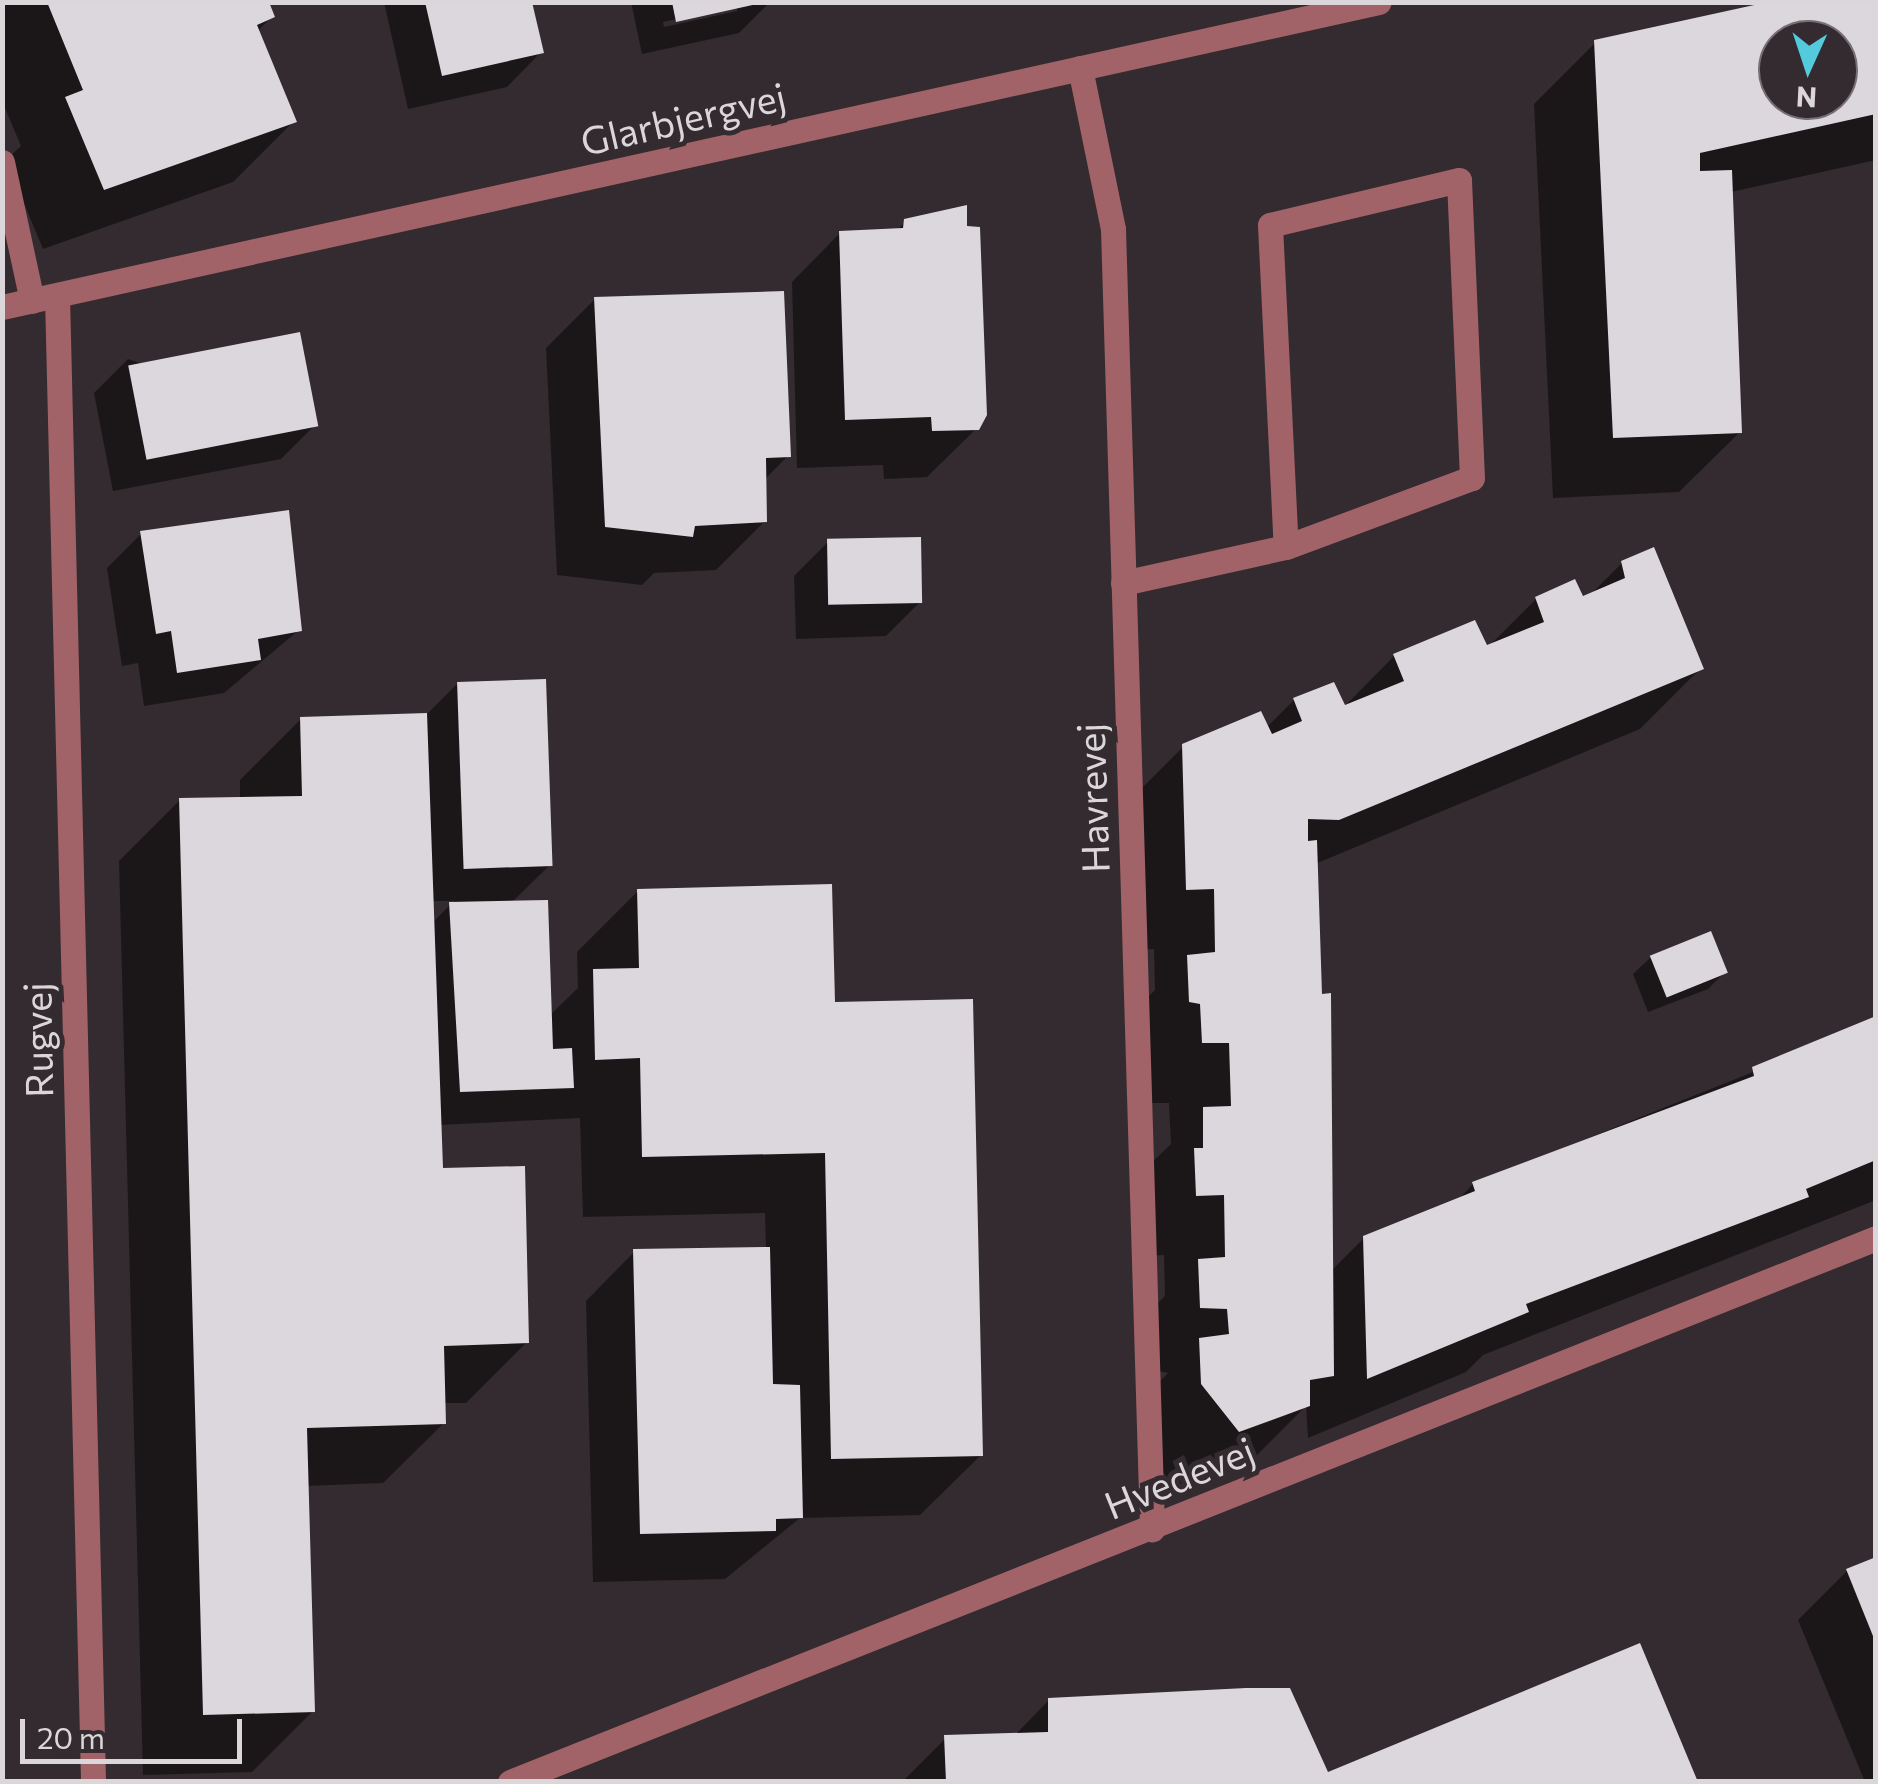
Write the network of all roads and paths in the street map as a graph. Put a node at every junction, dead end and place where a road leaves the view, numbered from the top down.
1 (1379, 2) edge
2 (1080, 68) junction
3 (2, 162) edge
4 (44, 298) junction
5 (2, 307) edge
6 (1286, 547) junction
7 (1123, 583) junction
8 (1876, 1238) edge
9 (1152, 1529) junction
10 (92, 1782) edge
11 (510, 1782) edge

1 - 2 street, Glarbjergvej
2 - 4 street, Glarbjergvej
2 - 7 street, Havrevej
3 - 4 street, Rugvej
4 - 5 street, Glarbjergvej
4 - 10 street, Rugvej
6 - 6 street
6 - 7 street
7 - 9 street, Havrevej
8 - 9 street, Hvedevej
9 - 11 street, Hvedevej

